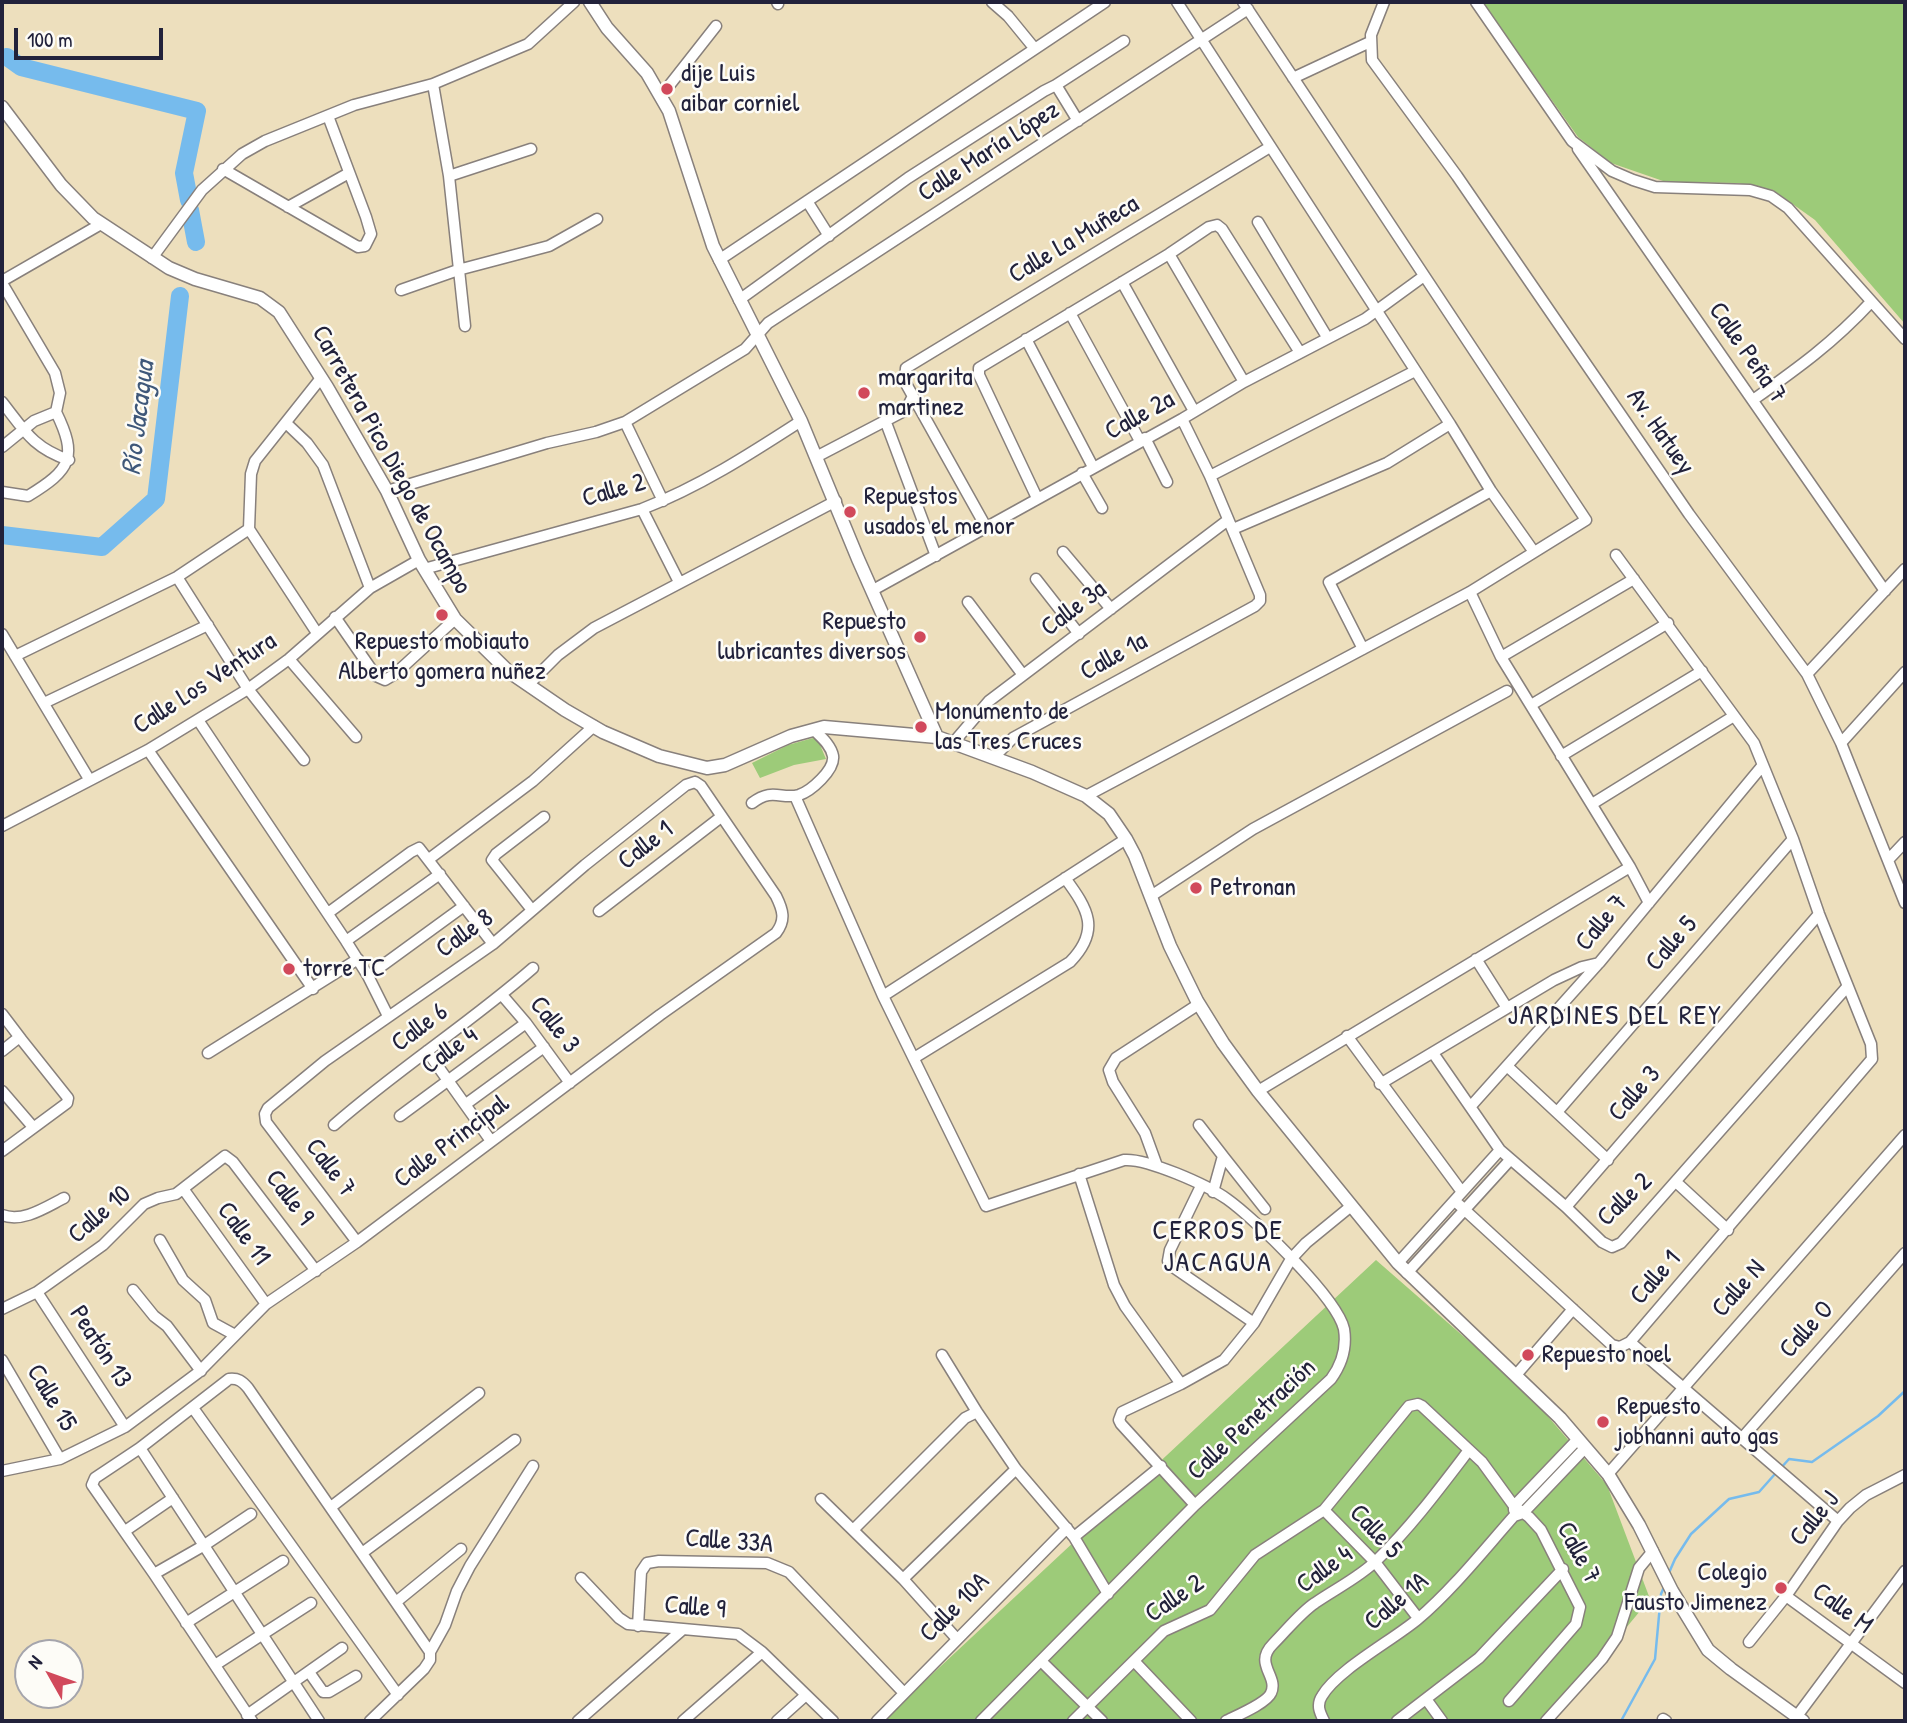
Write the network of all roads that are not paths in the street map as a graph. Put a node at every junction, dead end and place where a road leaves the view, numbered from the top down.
1 (573, 2) edge
2 (590, 2) edge
3 (1105, 2) edge
4 (1177, 2) edge
5 (1384, 2) edge
6 (1476, 2) edge
7 (1000, 4) edge
8 (1245, 5) edge
9 (716, 26) dead end
10 (1201, 40) junction
11 (1124, 41) dead end
12 (1370, 42) junction
13 (1035, 49) junction
14 (1293, 78) junction
15 (433, 83) junction
16 (1056, 85) junction
17 (661, 96) junction
18 (2, 107) edge
19 (328, 116) junction
20 (1078, 121) junction
21 (1572, 141) junction
22 (1270, 147) junction
23 (531, 149) dead end
24 (223, 169) junction
25 (349, 173) junction
26 (449, 176) junction
27 (807, 201) junction
28 (288, 207) junction
29 (597, 219) dead end
30 (1258, 222) dead end
31 (101, 224) junction
32 (829, 236) junction
33 (1169, 254) junction
34 (152, 258) junction
35 (719, 260) junction
36 (458, 270) junction
37 (1424, 276) junction
38 (2, 282) edge
39 (1122, 282) junction
40 (401, 290) dead end
41 (739, 300) junction
42 (1871, 302) junction
43 (1070, 313) junction
44 (1376, 313) junction
45 (465, 326) dead end
46 (759, 335) junction
47 (1326, 337) junction
48 (1026, 339) junction
49 (1905, 339) edge
50 (1299, 351) junction
51 (1415, 371) junction
52 (321, 378) junction
53 (1244, 382) junction
54 (913, 396) junction
55 (1753, 400) junction
56 (2, 402) edge
57 (1194, 411) junction
58 (56, 412) junction
59 (1182, 419) junction
60 (885, 420) junction
61 (801, 421) junction
62 (625, 422) junction
63 (286, 423) junction
64 (1450, 424) junction
65 (23, 429) junction
66 (1143, 440) junction
67 (2, 447) edge
68 (816, 457) junction
69 (69, 460) junction
70 (1093, 467) junction
71 (1082, 473) junction
72 (1210, 476) junction
73 (1167, 482) dead end
74 (387, 491) junction
75 (1491, 491) junction
76 (2, 492) edge
77 (1037, 498) junction
78 (663, 500) junction
79 (835, 501) junction
80 (1102, 508) dead end
81 (642, 509) junction
82 (1231, 524) junction
83 (986, 527) junction
84 (248, 529) junction
85 (1063, 552) dead end
86 (1535, 552) junction
87 (1616, 555) dead end
88 (936, 556) junction
89 (422, 564) junction
90 (1903, 576) edge
91 (177, 577) junction
92 (1036, 579) dead end
93 (1634, 579) junction
94 (679, 582) junction
95 (370, 588) junction
96 (873, 590) junction
97 (1885, 590) junction
98 (1470, 592) junction
99 (968, 603) dead end
100 (1111, 609) junction
101 (335, 617) junction
102 (455, 619) junction
103 (1668, 623) junction
104 (208, 625) junction
105 (317, 633) junction
106 (2, 634) edge
107 (1079, 634) junction
108 (1363, 649) junction
109 (15, 656) junction
110 (1501, 656) junction
111 (289, 659) junction
112 (1702, 671) junction
113 (1905, 672) edge
114 (1807, 674) junction
115 (1023, 675) junction
116 (528, 685) junction
117 (248, 689) junction
118 (1507, 691) dead end
119 (44, 703) junction
120 (1531, 705) junction
121 (1734, 716) junction
122 (198, 720) junction
123 (594, 726) junction
124 (814, 730) junction
125 (356, 737) dead end
126 (937, 737) junction
127 (954, 742) junction
128 (1841, 743) junction
129 (148, 750) junction
130 (1561, 756) junction
131 (994, 757) junction
132 (304, 760) dead end
133 (1763, 765) junction
134 (697, 767) junction
135 (89, 779) junction
136 (695, 782) junction
137 (795, 796) junction
138 (1086, 796) junction
139 (752, 803) dead end
140 (1592, 804) junction
141 (544, 817) dead end
142 (721, 817) junction
143 (2, 826) edge
144 (1126, 839) junction
145 (1793, 839) junction
146 (1905, 842) edge
147 (429, 859) junction
148 (1888, 860) junction
149 (1630, 867) junction
150 (440, 874) junction
151 (1065, 878) junction
152 (1151, 896) junction
153 (1648, 903) junction
154 (1905, 903) edge
155 (464, 906) junction
156 (532, 910) junction
157 (599, 911) dead end
158 (328, 913) junction
159 (1819, 914) junction
160 (346, 941) junction
161 (493, 944) junction
162 (358, 959) junction
163 (1476, 959) junction
164 (1600, 963) junction
165 (533, 968) dead end
166 (368, 976) junction
167 (1847, 987) junction
168 (313, 989) junction
169 (502, 995) junction
170 (883, 996) junction
171 (1199, 1004) junction
172 (1507, 1008) junction
173 (2, 1014) edge
174 (388, 1016) junction
175 (526, 1023) junction
176 (1348, 1036) junction
177 (21, 1039) junction
178 (544, 1047) junction
179 (2, 1051) edge
180 (427, 1051) junction
181 (208, 1053) dead end
182 (1433, 1053) junction
183 (914, 1058) junction
184 (1507, 1066) junction
185 (449, 1080) junction
186 (570, 1083) junction
187 (1380, 1084) junction
188 (2, 1091) edge
189 (1258, 1091) junction
190 (466, 1104) junction
191 (1471, 1106) junction
192 (1558, 1111) junction
193 (400, 1116) dead end
194 (266, 1122) joint
195 (334, 1125) dead end
196 (1199, 1125) dead end
197 (33, 1127) junction
198 (1905, 1135) edge
199 (491, 1141) junction
200 (1500, 1150) junction
201 (2, 1151) edge
202 (225, 1156) joint
203 (1223, 1156) junction
204 (1510, 1160) junction
205 (1608, 1160) junction
206 (1157, 1166) junction
207 (1079, 1174) junction
208 (1676, 1182) junction
209 (1201, 1186) junction
210 (184, 1190) junction
211 (1213, 1192) junction
212 (1458, 1197) junction
213 (64, 1198) dead end
214 (1350, 1207) junction
215 (1566, 1207) junction
216 (1265, 1209) dead end
217 (1466, 1211) junction
218 (2, 1215) edge
219 (1728, 1230) junction
220 (160, 1240) dead end
221 (357, 1242) junction
222 (1905, 1253) edge
223 (1291, 1259) junction
224 (1398, 1263) junction
225 (316, 1271) junction
226 (1407, 1273) junction
227 (133, 1290) dead end
228 (37, 1293) junction
229 (266, 1304) junction
230 (2, 1309) edge
231 (1573, 1309) junction
232 (1254, 1322) junction
233 (235, 1335) junction
234 (1630, 1342) junction
235 (942, 1355) dead end
236 (2, 1360) edge
237 (201, 1371) junction
238 (1516, 1376) junction
239 (1181, 1384) junction
240 (1683, 1387) junction
241 (479, 1393) dead end
242 (1422, 1406) joint
243 (193, 1408) junction
244 (977, 1412) junction
245 (125, 1427) junction
246 (1743, 1437) junction
247 (515, 1440) dead end
248 (1581, 1443) junction
249 (140, 1448) junction
250 (1469, 1450) junction
251 (60, 1459) junction
252 (533, 1466) dead end
253 (1161, 1466) junction
254 (1016, 1469) junction
255 (2, 1471) edge
256 (1608, 1474) junction
257 (1905, 1475) edge
258 (173, 1498) junction
259 (821, 1499) dead end
260 (1195, 1505) junction
261 (331, 1507) junction
262 (1324, 1510) junction
263 (1517, 1512) junction
264 (251, 1514) dead end
265 (1838, 1521) junction
266 (853, 1530) junction
267 (125, 1531) junction
268 (1070, 1532) junction
269 (203, 1546) junction
270 (461, 1549) dead end
271 (1653, 1551) junction
272 (362, 1553) junction
273 (283, 1561) dead end
274 (1375, 1562) junction
275 (1563, 1569) junction
276 (1905, 1571) edge
277 (154, 1574) junction
278 (581, 1578) dead end
279 (903, 1579) junction
280 (1900, 1586) edge
281 (234, 1592) junction
282 (1108, 1594) junction
283 (1786, 1597) junction
284 (396, 1602) junction
285 (311, 1603) dead end
286 (1418, 1618) junction
287 (186, 1623) junction
288 (638, 1626) junction
289 (682, 1630) junction
290 (263, 1636) junction
291 (957, 1639) junction
292 (1749, 1642) dead end
293 (1851, 1644) junction
294 (342, 1648) dead end
295 (430, 1652) junction
296 (762, 1652) junction
297 (1041, 1661) junction
298 (1134, 1661) junction
299 (215, 1665) junction
300 (309, 1672) junction
301 (356, 1676) dead end
302 (293, 1682) junction
303 (1905, 1683) edge
304 (904, 1693) junction
305 (398, 1695) junction
306 (806, 1695) junction
307 (1426, 1699) junction
308 (1509, 1702) dead end
309 (1087, 1707) junction
310 (250, 1718) edge
311 (1800, 1719) edge
312 (1234, 1720) edge
313 (319, 1721) edge
314 (370, 1721) edge
315 (578, 1721) edge
316 (684, 1721) edge
317 (777, 1721) edge
318 (833, 1721) edge
319 (877, 1721) edge
320 (981, 1721) edge
321 (1073, 1721) edge
322 (1102, 1721) edge
323 (1191, 1721) edge
324 (1324, 1721) edge
325 (1397, 1721) edge
326 (1442, 1721) edge
327 (1546, 1721) edge

1 - 15 street
2 - 17 street
3 - 13 street
4 - 10 street
5 - 12 street
6 - 21 street, Calle Peña 7
7 - 13 street
8 - 10 street, Calle María López
8 - 14 street
9 - 17 street
10 - 20 street, Calle María López
10 - 22 street
11 - 16 street
12 - 14 street
12 - 114 street, Av. Hatuey
13 - 27 street
14 - 37 street
15 - 19 street
15 - 26 street
16 - 20 street
16 - 32 street
17 - 35 street
18 - 31 street, Carretera Pico Diego de Ocampo
19 - 24 street
19 - 25 street
20 - 46 street, Calle María López
21 - 42 street
21 - 55 street, Calle Peña 7
22 - 44 street
22 - 54 street, Calle La Muñeca
23 - 26 street
24 - 28 street
24 - 34 street
25 - 28 street
25 - 28 street
26 - 36 street
27 - 32 street
27 - 35 street
29 - 36 street
30 - 47 street
31 - 34 street, Carretera Pico Diego de Ocampo
31 - 38 street
32 - 41 street
33 - 39 street
33 - 50 street
33 - 53 street
34 - 52 street, Carretera Pico Diego de Ocampo
35 - 41 street
36 - 40 street
36 - 45 street
37 - 44 street, Calle 2a
37 - 86 street
38 - 58 street
39 - 43 street
39 - 57 street
41 - 46 street
42 - 49 street
42 - 55 street
43 - 48 street
43 - 66 street
44 - 47 street, Calle 2a
44 - 51 street
46 - 61 street
46 - 62 street, Calle María López
47 - 50 street, Calle 2a
48 - 70 street
48 - 77 street
50 - 53 street, Calle 2a
51 - 64 street
51 - 72 street
52 - 63 street
52 - 74 street, Carretera Pico Diego de Ocampo
53 - 57 street, Calle 2a
54 - 60 street
54 - 83 street
55 - 97 street, Calle Peña 7
56 - 65 street
57 - 59 street, Calle 2a
58 - 65 street
58 - 69 street
59 - 66 street, Calle 2a
59 - 72 street
60 - 68 street
60 - 88 street
61 - 68 street
61 - 78 street, Calle 2
62 - 74 street, Calle María López
62 - 78 street
63 - 84 street
63 - 95 street
64 - 75 street
64 - 82 street, Calle 3a
65 - 67 street
65 - 69 street
66 - 70 street, Calle 2a
66 - 73 street
68 - 79 street
69 - 76 street
70 - 71 street, Calle 2a
71 - 77 street, Calle 2a
71 - 80 street
72 - 82 street
74 - 89 street, Carretera Pico Diego de Ocampo
75 - 86 street
75 - 108 street
77 - 83 street, Calle 2a
78 - 81 street, Calle 2
79 - 94 street
79 - 96 street
81 - 89 street, Calle 2
81 - 94 street
82 - 100 street, Calle 3a
82 - 131 street, Calle 1a
83 - 88 street, Calle 2a
84 - 91 street
84 - 105 street
85 - 100 street
86 - 98 street
87 - 93 street
88 - 96 street, Calle 2a
89 - 95 street, Calle Los Ventura
89 - 102 street, Carretera Pico Diego de Ocampo
90 - 97 street
91 - 104 street
91 - 109 street
92 - 107 street
93 - 103 street
93 - 110 street
94 - 116 street
95 - 101 street, Calle Los Ventura
96 - 126 street
97 - 114 street
98 - 108 street
98 - 110 street
99 - 115 street
100 - 107 street, Calle 3a
101 - 102 street
101 - 105 street, Calle Los Ventura
102 - 116 street, Carretera Pico Diego de Ocampo
103 - 112 street
103 - 120 street
104 - 117 street
104 - 119 street
105 - 111 street, Calle Los Ventura
106 - 109 street
107 - 115 street, Calle 3a
108 - 138 street
109 - 119 street
110 - 120 street
111 - 117 street, Calle Los Ventura
111 - 125 street
112 - 121 street
112 - 130 street
113 - 128 street
114 - 128 street, Av. Hatuey
115 - 127 street, Calle 3a
116 - 123 street, Carretera Pico Diego de Ocampo
117 - 122 street, Calle Los Ventura
117 - 132 street
118 - 152 street
119 - 135 street
120 - 130 street
121 - 133 street
121 - 140 street
122 - 129 street, Calle Los Ventura
122 - 158 street
123 - 134 street, Carretera Pico Diego de Ocampo
123 - 147 street
124 - 126 street, Carretera Pico Diego de Ocampo
124 - 134 street, Carretera Pico Diego de Ocampo
124 - 137 street
126 - 127 street, Carretera Pico Diego de Ocampo
127 - 131 street, Carretera Pico Diego de Ocampo
128 - 148 street, Av. Hatuey
129 - 135 street, Calle Los Ventura
129 - 168 street
130 - 140 street
131 - 138 street, Carretera Pico Diego de Ocampo
133 - 145 street
133 - 153 street, Calle 7
134 - 136 street
135 - 143 street, Calle Los Ventura
136 - 142 street, Calle Principal
136 - 156 street, Calle 8
137 - 139 street
137 - 170 street
138 - 144 street, Carretera Pico Diego de Ocampo
140 - 149 street
141 - 156 street
142 - 157 street, Calle 1
142 - 186 street, Calle Principal
144 - 151 street
144 - 152 street, Carretera Pico Diego de Ocampo
145 - 159 street
145 - 192 street, Calle 5
146 - 148 street
147 - 150 street
147 - 158 street
148 - 154 street, Av. Hatuey
149 - 153 street
149 - 163 street
150 - 155 street
150 - 160 street
151 - 170 street
151 - 183 street
152 - 171 street, Carretera Pico Diego de Ocampo
153 - 164 street, Calle 7
155 - 161 street
155 - 166 street
156 - 161 street, Calle 8
158 - 160 street
159 - 167 street
159 - 205 street, Calle 3
160 - 162 street
161 - 174 street, Calle 8
162 - 166 street
162 - 168 street
163 - 172 street
163 - 176 street
164 - 172 street
164 - 184 street, Calle 7
165 - 169 street, Calle 6
166 - 174 street
167 - 208 street, Calle 2
167 - 219 street, Calle 1
168 - 181 street
169 - 175 street, Calle 3
169 - 180 street, Calle 6
170 - 183 street
171 - 189 street, Carretera Pico Diego de Ocampo
171 - 206 street
172 - 182 street
173 - 177 street
174 - 194 street, Calle 8
175 - 178 street, Calle 3
175 - 185 street, Calle 4
176 - 187 street, Calle 1
176 - 189 street
177 - 179 street
177 - 197 street
178 - 186 street, Calle 3
178 - 190 street
180 - 185 street
180 - 195 street, Calle 6
182 - 187 street
182 - 191 street, Calle 2
183 - 207 street, Calle Penetración
184 - 191 street, Calle 7
184 - 192 street
185 - 190 street
185 - 193 street, Calle 4
186 - 199 street, Calle Principal
187 - 212 street, Calle 1
188 - 197 street
189 - 214 street, Carretera Pico Diego de Ocampo
190 - 199 street
191 - 200 street, Calle 2
192 - 205 street
194 - 221 street, Calle 7
196 - 203 street
197 - 201 street
198 - 240 street, Calle N
199 - 221 street, Calle Principal
200 - 204 street, Calle 2
200 - 212 street
202 - 210 street, Calle 10
202 - 225 street, Calle 9
203 - 211 street
203 - 216 street
204 - 215 street, Calle 2
204 - 217 street
205 - 215 street, Calle 3
206 - 207 street, Calle Penetración
206 - 209 street, Calle Penetración
207 - 239 street
208 - 215 street, Calle 2
208 - 219 street
209 - 211 street, Calle Penetración
209 - 232 street
210 - 228 street, Calle 10
210 - 229 street, Calle 11
211 - 223 street, Calle Penetración
212 - 217 street, Calle 1
212 - 224 street
213 - 218 street
214 - 223 street
214 - 224 street, Carretera Pico Diego de Ocampo
217 - 226 street
217 - 231 street, Calle 1
219 - 234 street, Calle 1
220 - 233 street
221 - 225 street, Calle Principal
222 - 246 street, Calle O
223 - 232 street
223 - 260 street, Calle Penetración
224 - 226 street, Carretera Pico Diego de Ocampo
225 - 229 street, Calle Principal
226 - 238 street, Carretera Pico Diego de Ocampo
227 - 237 street
228 - 230 street, Calle 10
228 - 245 street, Peatón 13
229 - 233 street, Calle Principal
231 - 234 street, Calle 1
231 - 238 street
232 - 239 street
233 - 237 street, Calle Principal
234 - 240 street
235 - 244 street
236 - 251 street, Calle 15
237 - 245 street, Calle Principal
238 - 248 street, Carretera Pico Diego de Ocampo
239 - 253 street
240 - 246 street
240 - 256 street, Calle N
241 - 261 street
242 - 250 street, Calle 7
242 - 262 street, Calle 2
243 - 249 street
243 - 261 street
243 - 305 street
244 - 254 street
244 - 266 street
245 - 251 street, Calle Principal
246 - 265 street
247 - 272 street
248 - 256 street, Carretera Pico Diego de Ocampo
248 - 263 street, Calle 1A
249 - 258 street
249 - 267 street
250 - 263 street, Calle 7
250 - 274 street, Calle 4
251 - 255 street, Calle Principal
252 - 295 street
253 - 260 street
253 - 268 street, Calle 10A
254 - 268 street
254 - 279 street
256 - 271 street, Carretera Pico Diego de Ocampo
257 - 265 street, Calle J
258 - 267 street
258 - 269 street
259 - 266 street
260 - 282 street, Calle Penetración
261 - 272 street
262 - 274 street, Calle 5
262 - 298 street, Calle 2
263 - 275 street, Calle 7
263 - 286 street, Calle 1A
264 - 269 street
265 - 283 street, Calle J
266 - 279 street
267 - 277 street
268 - 282 street
268 - 291 street, Calle 10A
269 - 277 street
269 - 281 street
270 - 284 street
271 - 311 street, Carretera Pico Diego de Ocampo
271 - 327 street
272 - 284 street
273 - 281 street
274 - 286 street, Calle 5
274 - 312 street, Calle 4
275 - 307 street
275 - 308 street, Calle 7
276 - 280 street
277 - 287 street
278 - 288 street, Calle 9
279 - 291 street
280 - 293 street
281 - 287 street
281 - 290 street
282 - 297 street, Calle Penetración
283 - 292 street, Calle J
283 - 293 street, Calle M
284 - 295 street
285 - 290 street
286 - 324 street, Calle 1A
287 - 299 street
288 - 289 street, Calle 9
288 - 304 street, Calle 33A
289 - 296 street, Calle 9
289 - 315 street
290 - 299 street
290 - 302 street
291 - 304 street, Calle 10A
293 - 303 street, Calle M
293 - 311 street
294 - 300 street
295 - 305 street
296 - 306 street, Calle 9
296 - 316 street
297 - 309 street
297 - 320 street, Calle Penetración
298 - 309 street, Calle 2
298 - 323 street
299 - 310 street
300 - 301 street
300 - 302 street
302 - 310 street
302 - 313 street
304 - 319 street, Calle 10A
305 - 314 street
306 - 317 street
306 - 318 street, Calle 9
307 - 325 street
307 - 326 street
309 - 321 street, Calle 2
309 - 322 street

